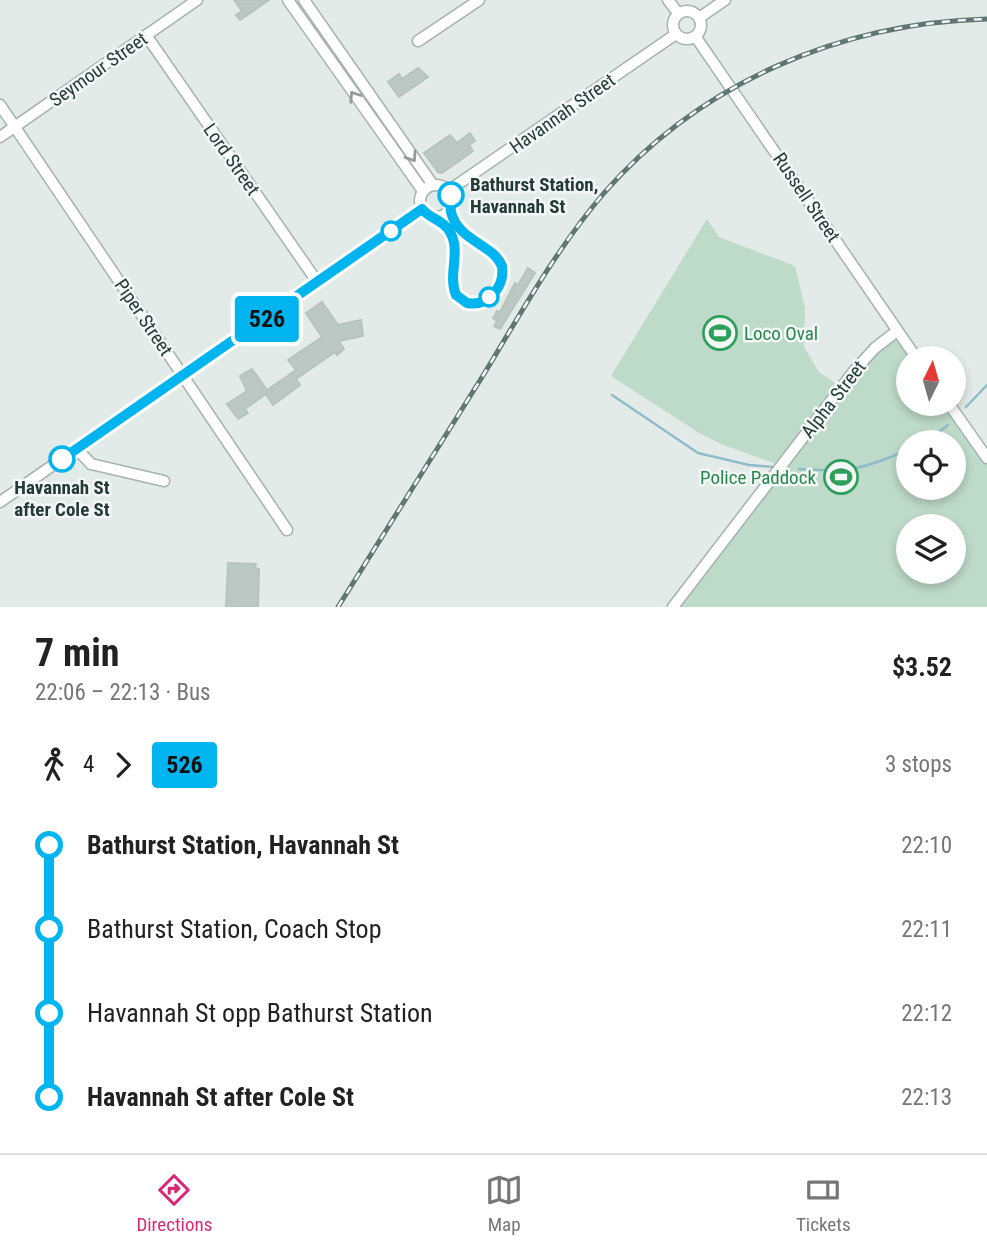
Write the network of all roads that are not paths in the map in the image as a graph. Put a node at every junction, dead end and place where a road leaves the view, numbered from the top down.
1 (197, 0) edge
2 (288, 0) edge
3 (304, 0) edge
4 (479, 0) edge
5 (668, 0) edge
6 (725, 0) edge
7 (678, 13) junction
8 (699, 18) junction
9 (320, 25) junction
10 (310, 32) junction
11 (676, 34) junction
12 (146, 35) junction
13 (695, 36) junction
14 (418, 41) dead end
15 (0, 105) edge
16 (388, 120) junction
17 (15, 127) junction
18 (376, 128) junction
19 (0, 137) edge
20 (433, 185) junction
21 (423, 191) junction
22 (448, 191) junction
23 (422, 209) junction
24 (318, 284) junction
25 (897, 331) junction
26 (908, 346) edge
27 (184, 375) junction
28 (957, 416) edge
29 (77, 449) junction
30 (987, 458) edge
31 (164, 481) dead end
32 (0, 502) edge
33 (287, 530) dead end
34 (673, 607) edge

1 - 12 street, Seymour Street
2 - 10 street
3 - 9 street
4 - 14 street
5 - 7 street
6 - 8 street
7 - 8 street
7 - 11 street
8 - 13 street
9 - 10 street
9 - 16 street
18 -> 10 street
11 - 13 street
11 - 22 street, Havannah Street
12 - 17 street, Seymour Street
12 - 24 street, Lord Street
13 - 25 street, Russell Street
15 - 17 street, Piper Street
16 - 18 street
16 -> 20 street
17 - 19 street, Seymour Street
17 - 27 street, Piper Street
18 - 21 street
20 - 21 street
20 - 22 street
21 - 23 street
22 - 23 street
23 - 24 street
24 - 27 street
25 - 26 street, Russell Street
25 - 34 street, Alpha Street
27 - 29 street
27 - 33 street, Piper Street
28 - 30 street
29 - 31 street
29 - 32 street

